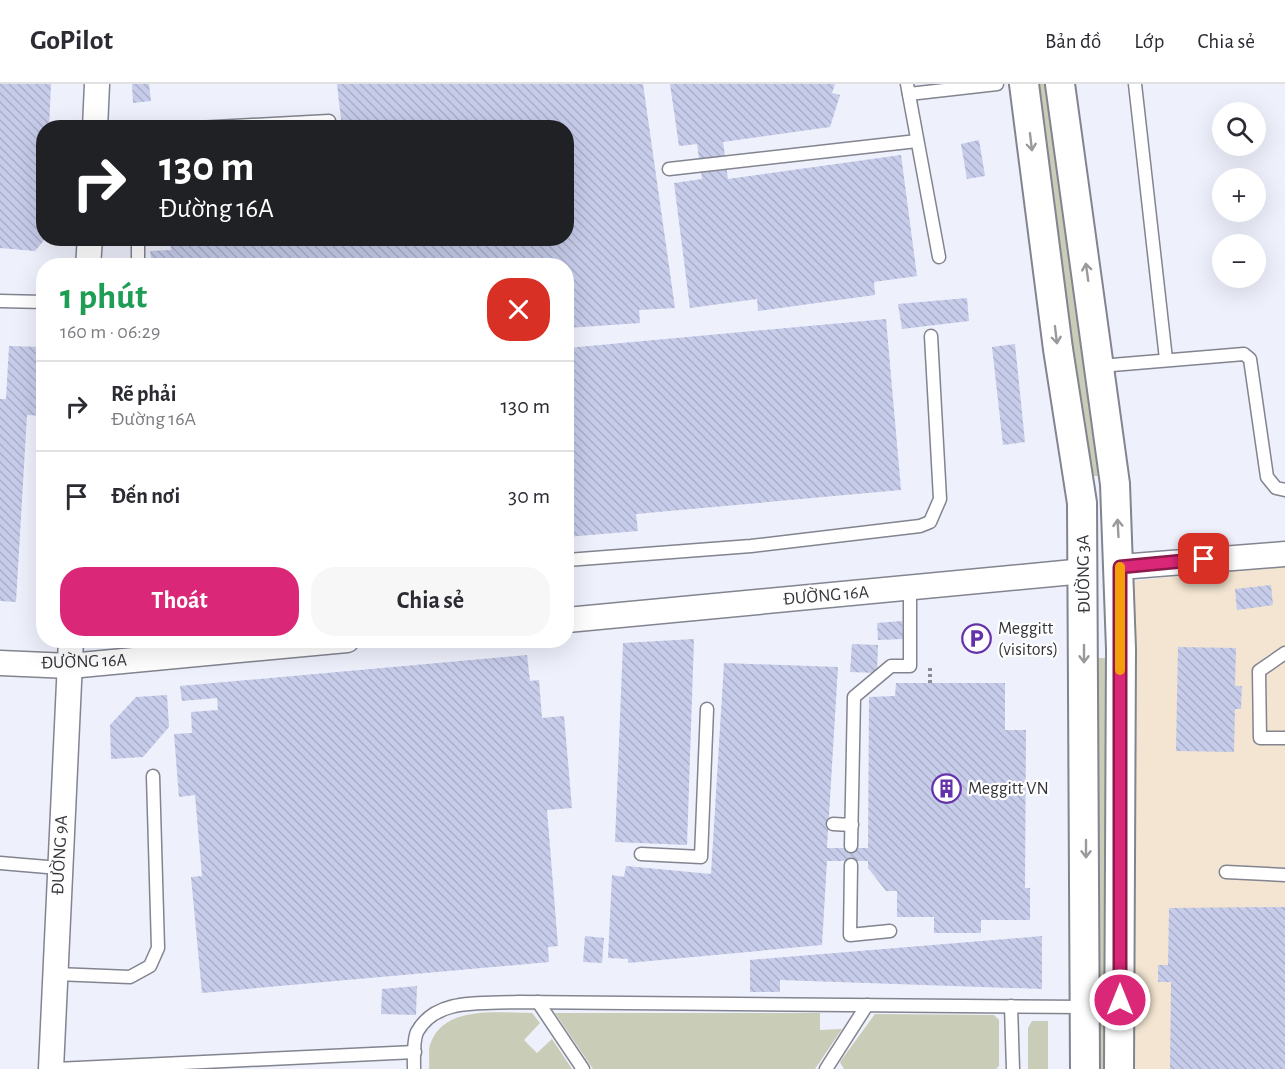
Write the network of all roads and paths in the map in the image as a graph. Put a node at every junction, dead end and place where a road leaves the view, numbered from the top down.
1 (97, 84) edge
2 (997, 84) edge
3 (1024, 84) edge
4 (1060, 84) edge
5 (1135, 84) edge
6 (908, 89) edge
7 (95, 120) edge
8 (917, 141) junction
9 (669, 169) dead end
10 (939, 257) dead end
11 (0, 301) edge
12 (36, 302) edge
13 (931, 336) dead end
14 (1166, 359) junction
15 (1100, 366) junction
16 (1285, 490) edge
17 (1285, 554) edge
18 (574, 559) edge
19 (1120, 567) junction
20 (1084, 571) junction
21 (910, 588) junction
22 (574, 619) edge
23 (71, 648) edge
24 (262, 648) edge
25 (1285, 653) edge
26 (0, 663) edge
27 (70, 666) junction
28 (930, 666) dead end
29 (930, 683) dead end
30 (707, 710) dead end
31 (1285, 738) edge
32 (153, 776) dead end
33 (833, 824) dead end
34 (852, 825) junction
35 (851, 846) dead end
36 (641, 854) dead end
37 (0, 862) edge
38 (851, 865) dead end
39 (58, 868) junction
40 (1226, 872) dead end
41 (1285, 875) edge
42 (890, 931) dead end
43 (56, 974) junction
44 (538, 1002) junction
45 (867, 1005) junction
46 (1011, 1006) junction
47 (1086, 1007) junction
48 (415, 1052) junction
49 (51, 1069) edge
50 (56, 1069) edge
51 (414, 1069) edge
52 (583, 1069) edge
53 (826, 1069) edge
54 (1013, 1069) edge
55 (1085, 1069) edge
56 (1119, 1069) edge

1 - 7 street
2 - 6 lane
3 -> 20 street, ĐƯỜNG 3A
15 -> 4 street, ĐƯỜNG 3A
5 - 14 lane
6 - 8 lane
8 - 9 lane
8 - 10 lane
11 - 12 lane
13 - 18 lane
14 - 15 lane
14 - 16 lane
19 -> 15 street, ĐƯỜNG 3A
17 - 19 street
19 - 20 street
19 - 56 street, ĐƯỜNG 3A
20 - 21 street, ĐƯỜNG 16A
20 -> 47 street, ĐƯỜNG 3A
21 - 22 street, ĐƯỜNG 16A
21 - 34 lane
23 - 27 street, ĐƯỜNG 9A
24 - 27 street, ĐƯỜNG 16A
25 - 31 lane
26 - 27 street, ĐƯỜNG 16A
27 - 39 street, ĐƯỜNG 9A
28 - 29 path
30 - 36 lane
32 - 43 lane
33 - 34 lane
34 - 35 lane
37 - 39 lane
38 - 42 lane
39 - 43 street, ĐƯỜNG 9A
40 - 41 lane
43 - 49 street, ĐƯỜNG 9A
44 - 45 lane
44 - 48 lane
44 - 52 lane
45 - 46 lane
45 - 53 lane
46 - 47 lane
46 - 54 lane
47 - 55 street, ĐƯỜNG 3A
48 - 50 lane
48 - 51 lane

